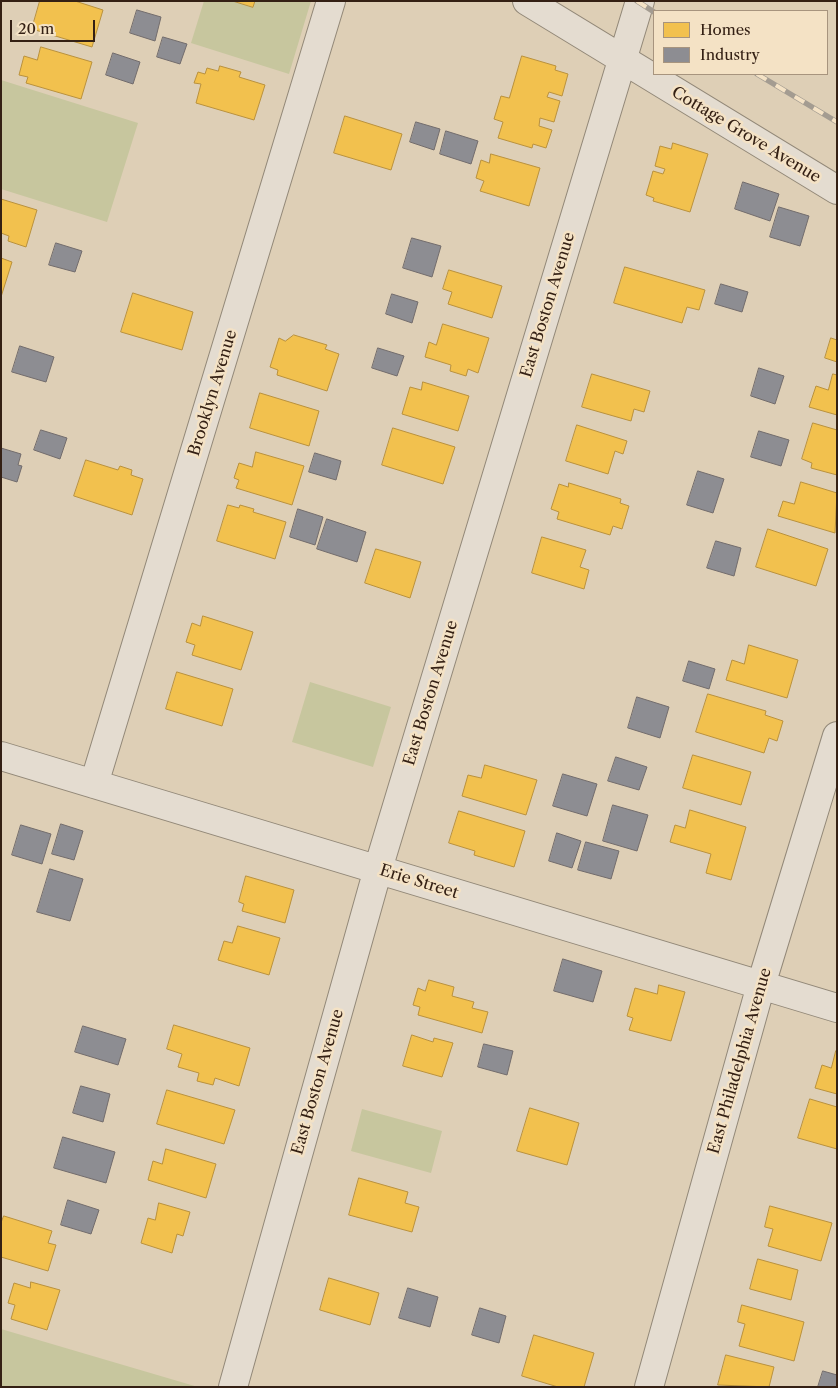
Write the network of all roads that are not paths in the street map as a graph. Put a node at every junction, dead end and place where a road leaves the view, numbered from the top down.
1 (331, 1) edge
2 (527, 1) edge
3 (640, 1) edge
4 (623, 60) junction
5 (837, 190) edge
6 (837, 736) edge
7 (1, 756) edge
8 (94, 784) junction
9 (378, 870) junction
10 (761, 985) junction
11 (837, 1008) edge
12 (233, 1387) edge
13 (649, 1387) edge

1 - 8 street, Brooklyn Avenue
2 - 4 street, Cottage Grove Avenue
3 - 4 street, East Boston Avenue
4 - 5 street, Cottage Grove Avenue
4 - 9 street, East Boston Avenue
6 - 10 street, East Philadelphia Avenue
7 - 8 street, Erie Street
8 - 9 street, Erie Street
9 - 10 street, Erie Street
9 - 12 street, East Boston Avenue
10 - 11 street, Erie Street
10 - 13 street, East Philadelphia Avenue

